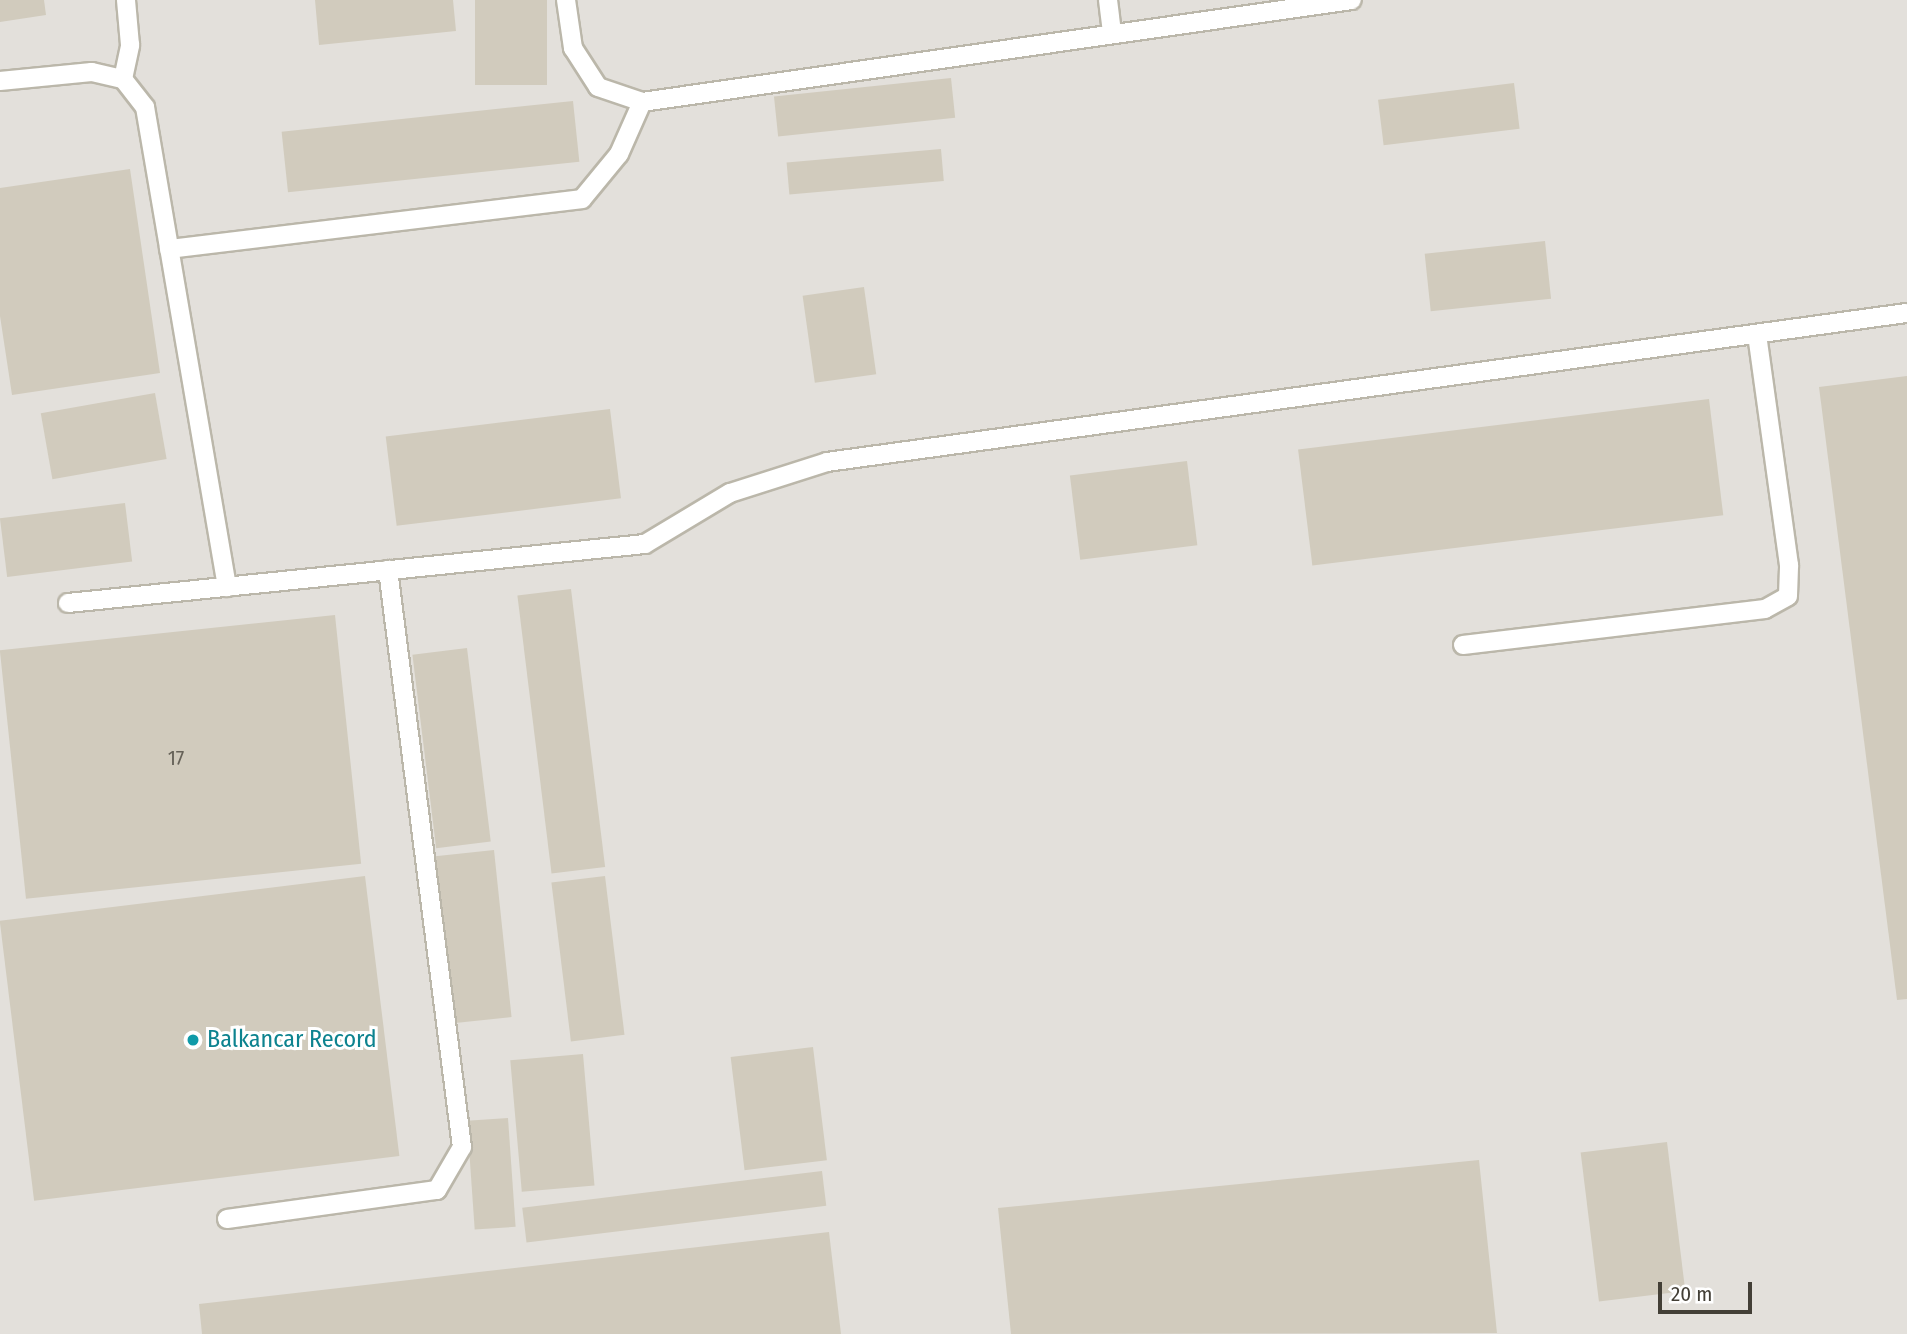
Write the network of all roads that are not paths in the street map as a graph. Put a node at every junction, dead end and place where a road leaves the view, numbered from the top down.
1 (126, 0) edge
2 (566, 0) edge
3 (1108, 0) edge
4 (1352, 0) edge
5 (1112, 34) junction
6 (123, 79) junction
7 (0, 81) edge
8 (642, 102) junction
9 (169, 249) junction
10 (1907, 313) edge
11 (1757, 334) junction
12 (388, 570) junction
13 (227, 587) junction
14 (68, 603) dead end
15 (1463, 645) dead end
16 (227, 1219) dead end

1 - 6 lane
2 - 8 lane
3 - 5 lane
4 - 5 lane
5 - 8 lane
6 - 7 lane
6 - 9 lane
8 - 9 lane
9 - 13 lane
10 - 11 lane
11 - 12 lane
11 - 15 lane
12 - 13 lane
12 - 16 lane
13 - 14 lane

